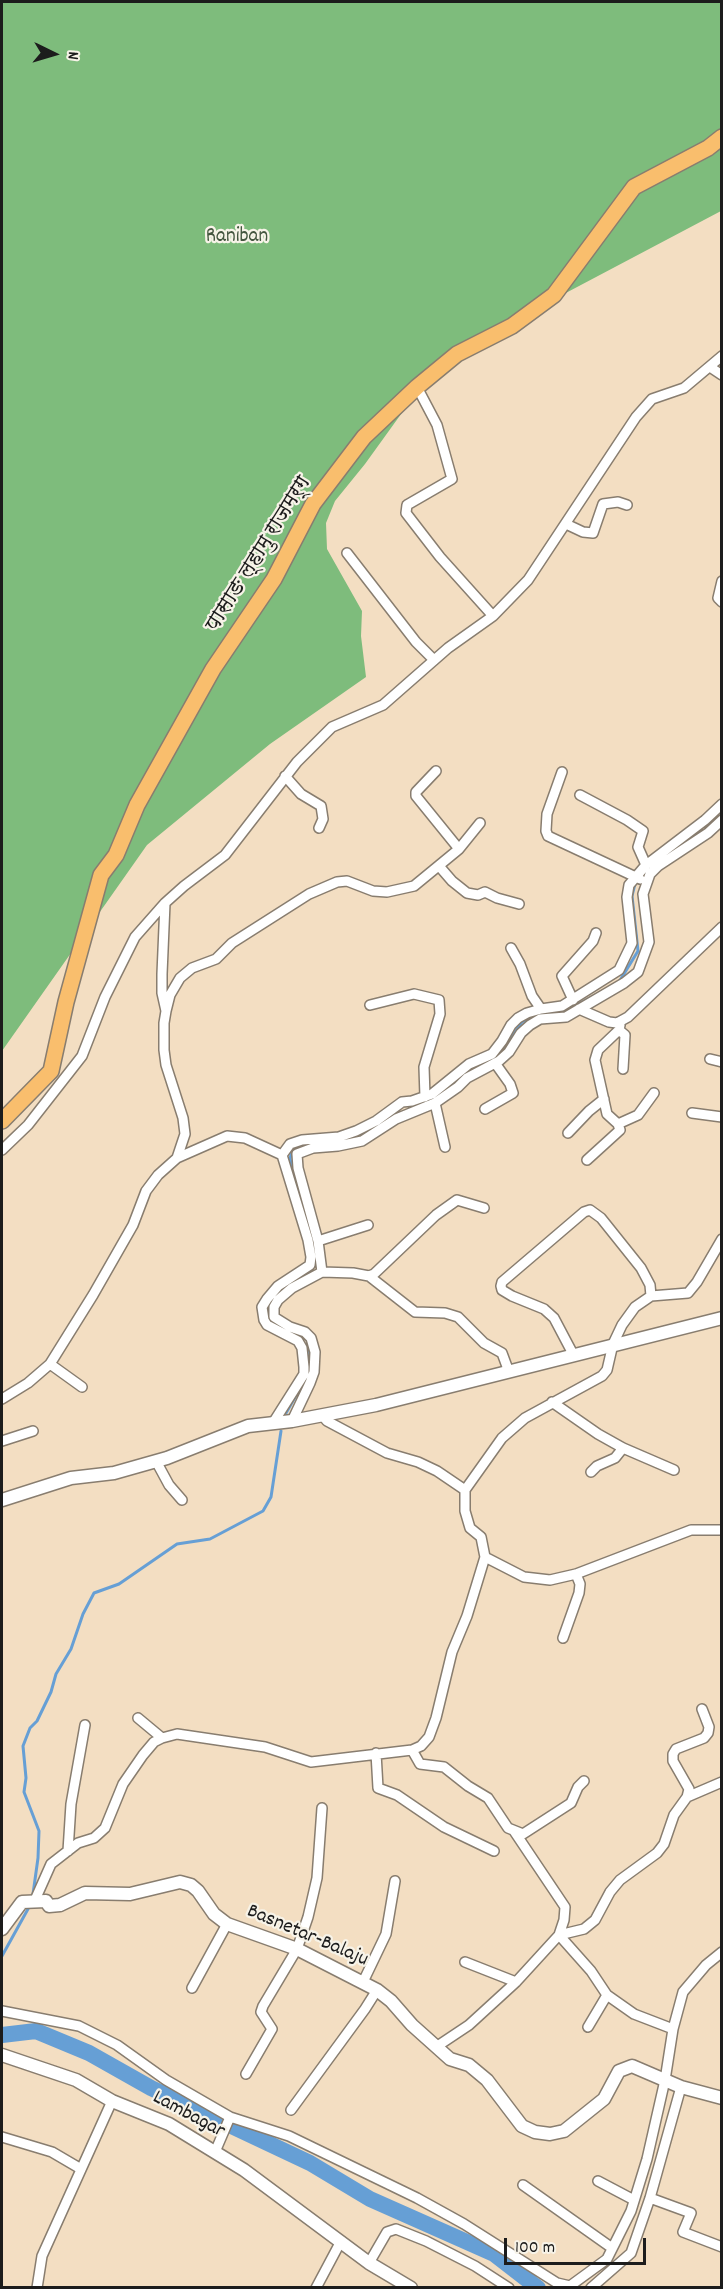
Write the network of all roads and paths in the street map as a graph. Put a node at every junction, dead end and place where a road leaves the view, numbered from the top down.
1 (722, 136) edge
2 (722, 356) edge
3 (710, 367) junction
4 (722, 375) edge
5 (417, 387) junction
6 (627, 505) dead end
7 (566, 524) junction
8 (347, 554) dead end
9 (722, 580) edge
10 (722, 602) edge
11 (493, 616) junction
12 (434, 660) junction
13 (436, 771) dead end
14 (562, 772) dead end
15 (285, 776) junction
16 (580, 795) dead end
17 (722, 804) edge
18 (722, 820) edge
19 (480, 823) dead end
20 (319, 828) dead end
21 (459, 849) junction
22 (646, 865) junction
23 (439, 866) junction
24 (641, 879) junction
25 (165, 903) junction
26 (519, 904) dead end
27 (722, 927) edge
28 (596, 933) dead end
29 (511, 948) dead end
30 (580, 1002) junction
31 (370, 1005) dead end
32 (541, 1009) junction
33 (166, 1011) junction
34 (618, 1027) junction
35 (495, 1058) junction
36 (710, 1059) dead end
37 (722, 1062) edge
38 (623, 1069) dead end
39 (654, 1093) dead end
40 (425, 1097) junction
41 (604, 1100) junction
42 (435, 1102) junction
43 (485, 1109) dead end
44 (692, 1113) dead end
45 (722, 1117) edge
46 (2, 1121) edge
47 (618, 1124) junction
48 (568, 1133) dead end
49 (445, 1147) dead end
50 (2, 1150) edge
51 (282, 1155) junction
52 (177, 1158) junction
53 (587, 1160) dead end
54 (484, 1209) dead end
55 (368, 1225) dead end
56 (722, 1239) edge
57 (318, 1241) junction
58 (322, 1272) junction
59 (369, 1276) junction
60 (651, 1296) junction
61 (722, 1318) edge
62 (613, 1344) junction
63 (573, 1354) junction
64 (50, 1364) junction
65 (509, 1372) junction
66 (82, 1387) dead end
67 (2, 1399) edge
68 (552, 1402) junction
69 (322, 1415) junction
70 (292, 1421) junction
71 (273, 1423) junction
72 (33, 1431) dead end
73 (2, 1441) edge
74 (623, 1448) junction
75 (156, 1461) junction
76 (674, 1470) dead end
77 (591, 1472) dead end
78 (465, 1490) junction
79 (2, 1500) edge
80 (182, 1500) dead end
81 (722, 1530) edge
82 (485, 1557) junction
83 (576, 1574) junction
84 (563, 1638) dead end
85 (702, 1709) dead end
86 (138, 1718) dead end
87 (85, 1725) dead end
88 (162, 1738) junction
89 (412, 1750) junction
90 (376, 1753) junction
91 (584, 1781) dead end
92 (722, 1782) edge
93 (687, 1797) junction
94 (322, 1808) dead end
95 (514, 1831) junction
96 (68, 1851) junction
97 (494, 1851) dead end
98 (395, 1881) dead end
99 (25, 1903) junction
100 (227, 1924) junction
101 (2, 1929) edge
102 (560, 1935) junction
103 (297, 1949) junction
104 (722, 1952) edge
105 (465, 1962) dead end
106 (363, 1982) junction
107 (516, 1982) junction
108 (192, 1988) dead end
109 (377, 1990) junction
110 (607, 1995) junction
111 (2, 2011) edge
112 (588, 2027) dead end
113 (673, 2029) junction
114 (436, 2047) junction
115 (2, 2055) edge
116 (246, 2074) dead end
117 (665, 2079) junction
118 (681, 2086) junction
119 (722, 2098) edge
120 (112, 2100) junction
121 (291, 2110) dead end
122 (229, 2119) junction
123 (2, 2137) edge
124 (215, 2152) junction
125 (81, 2169) junction
126 (598, 2181) dead end
127 (523, 2185) dead end
128 (650, 2198) junction
129 (634, 2200) junction
130 (631, 2211) junction
131 (643, 2214) junction
132 (341, 2241) junction
133 (722, 2247) edge
134 (612, 2248) junction
135 (369, 2263) junction
136 (37, 2288) edge
137 (316, 2288) edge
138 (411, 2288) edge
139 (509, 2288) edge
140 (591, 2288) edge

1 - 5 main road, पासाङ ल्हामु राजमर्ग
2 - 3 street
3 - 4 street
3 - 7 street
5 - 11 street
5 - 46 main road, पासाङ ल्हामु राजमर्ग
6 - 7 street
7 - 11 street
8 - 12 street
9 - 10 street
11 - 12 street
12 - 15 street
13 - 21 street
14 - 24 street
15 - 20 street
15 - 25 street
16 - 22 street
17 - 22 street
18 - 24 street
19 - 21 street
21 - 23 street
22 - 24 street
23 - 26 street
23 - 33 street
24 - 30 street
24 - 30 street
25 - 33 street
25 - 50 street
27 - 34 street
28 - 30 street
29 - 32 street
30 - 32 street
30 - 34 street
30 - 35 street
31 - 40 street
32 - 35 street
33 - 52 street
34 - 38 street
34 - 41 street
35 - 40 street
35 - 42 street
35 - 43 street
36 - 37 street
39 - 47 street
40 - 51 street
41 - 47 street
41 - 48 street
42 - 49 street
42 - 57 street
44 - 45 street
47 - 53 street
51 - 52 street
51 - 71 street
52 - 64 street
54 - 59 street
55 - 57 street
56 - 60 street
57 - 58 street
58 - 59 street
58 - 70 street
59 - 65 street
60 - 62 street
60 - 63 street
61 - 62 street
62 - 63 street
62 - 68 street
63 - 65 street
64 - 66 street
64 - 67 street
65 - 69 street
68 - 74 street
68 - 78 street
69 - 70 street
69 - 78 street
70 - 71 street
71 - 75 street
72 - 73 street
74 - 76 street
74 - 77 street
75 - 79 street
75 - 80 street
78 - 82 street
81 - 83 street
82 - 83 street
82 - 89 street
83 - 84 street
85 - 93 street
86 - 88 street
87 - 96 street
88 - 90 street
88 - 96 street
89 - 90 street
89 - 95 street
90 - 97 street
91 - 95 street
92 - 93 street
93 - 102 street
94 - 103 street
95 - 102 street
96 - 99 street
98 - 106 street
99 - 100 street, Basnetar-Balaju
99 - 101 street
100 - 103 street, Basnetar-Balaju
100 - 108 street
102 - 107 street
102 - 110 street
103 - 106 street, Basnetar-Balaju
103 - 116 street
104 - 113 street
105 - 107 street
106 - 109 street, Basnetar-Balaju
107 - 114 street
109 - 114 street, Basnetar-Balaju
109 - 121 street
110 - 112 street
110 - 113 street
111 - 122 street
113 - 117 street
114 - 117 street, Basnetar-Balaju
115 - 120 street, Lambagar
117 - 118 street, Basnetar-Balaju
117 - 129 street
118 - 119 street, Basnetar-Balaju
118 - 128 street
120 - 124 street, Lambagar
120 - 125 street
122 - 124 street
122 - 134 street
123 - 125 street
124 - 132 street, Lambagar
125 - 136 street
126 - 129 street
127 - 134 street
128 - 131 street
128 - 133 street
129 - 130 street
130 - 131 street
130 - 134 street
131 - 140 street
132 - 135 street, Lambagar
132 - 137 street
135 - 138 street, Lambagar
135 - 139 street

